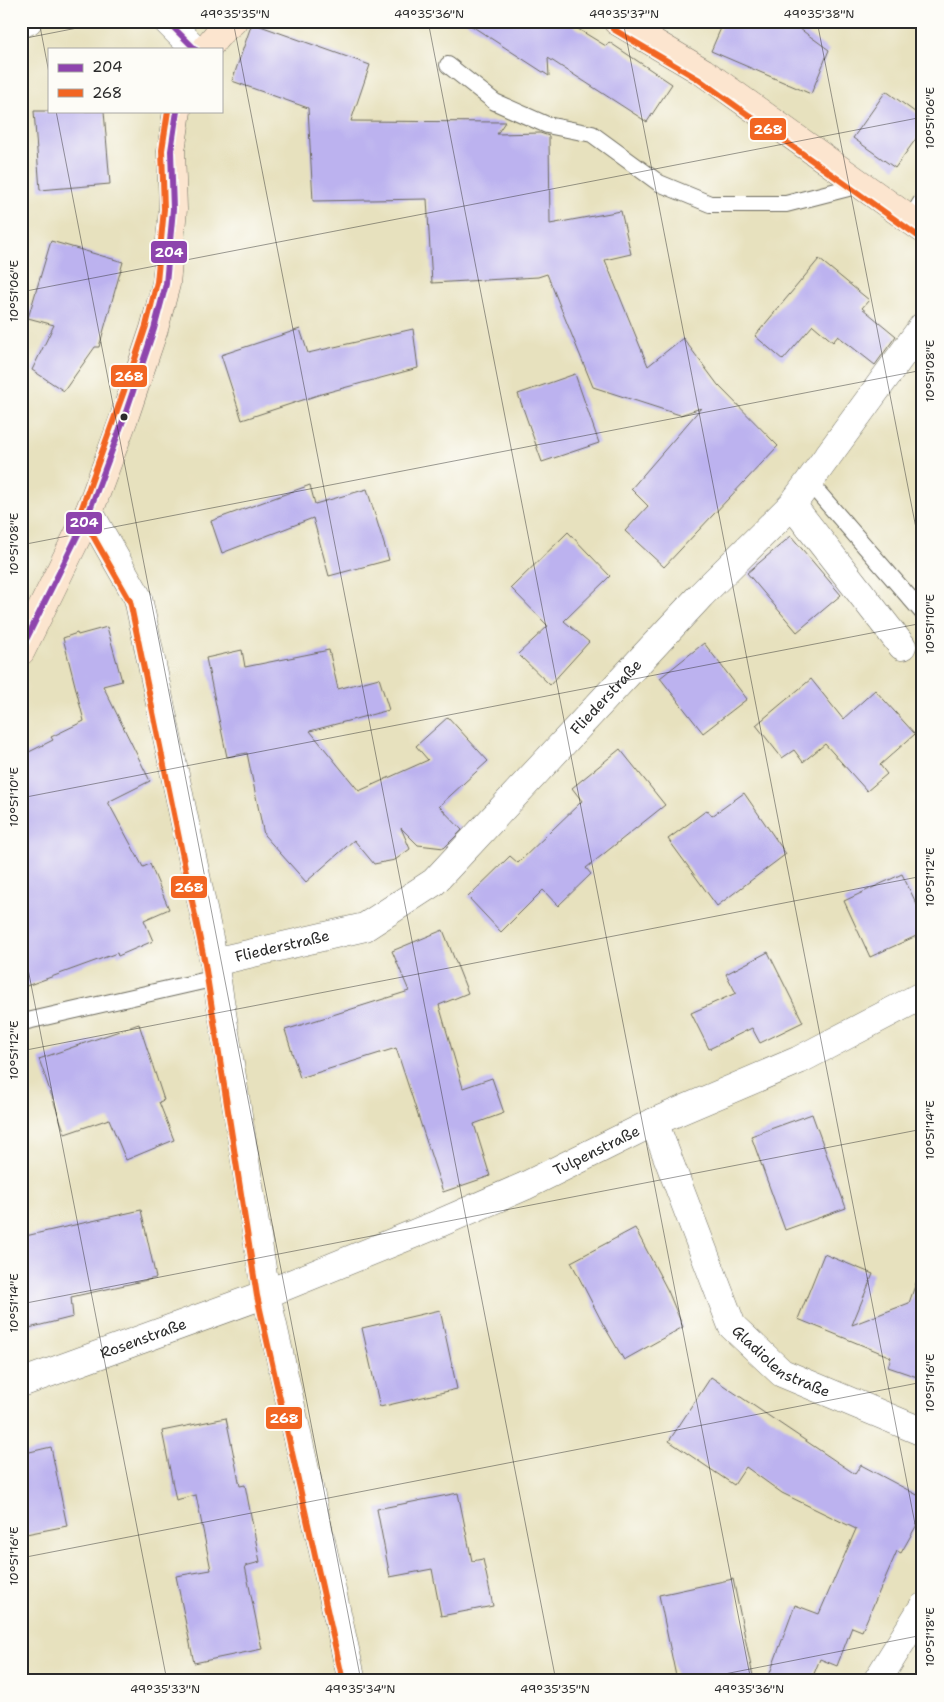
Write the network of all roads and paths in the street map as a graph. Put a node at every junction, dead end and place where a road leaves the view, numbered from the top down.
1 (28, 21) edge
2 (167, 21) edge
3 (233, 21) edge
4 (618, 21) edge
5 (21, 24) edge
6 (195, 48) edge
7 (207, 48) edge
8 (448, 65) dead end
9 (177, 112) edge
10 (860, 185) junction
11 (919, 216) edge
12 (923, 326) edge
13 (809, 482) junction
14 (792, 506) junction
15 (89, 512) junction
16 (923, 613) edge
17 (902, 646) dead end
18 (21, 651) edge
19 (215, 970) junction
20 (923, 995) edge
21 (23, 1022) dead end
22 (654, 1122) junction
23 (266, 1294) junction
24 (21, 1383) edge
25 (923, 1432) edge
26 (923, 1608) edge
27 (352, 1681) edge
28 (877, 1681) edge

1 - 5 street
2 - 6 street
3 - 7 main road
4 - 10 main road
8 - 10 lane
9 - 15 main road
10 - 11 main road
12 - 13 street, Fliederstraße
13 - 14 street, Fliederstraße
13 - 16 lane
14 - 17 street
14 - 19 street, Fliederstraße
15 - 18 main road
15 - 19 street
19 - 21 lane
19 - 23 street
20 - 22 street, Tulpenstraße
22 - 23 street, Tulpenstraße
22 - 25 street, Gladiolenstraße
23 - 24 street, Rosenstraße
23 - 27 street
26 - 28 street

